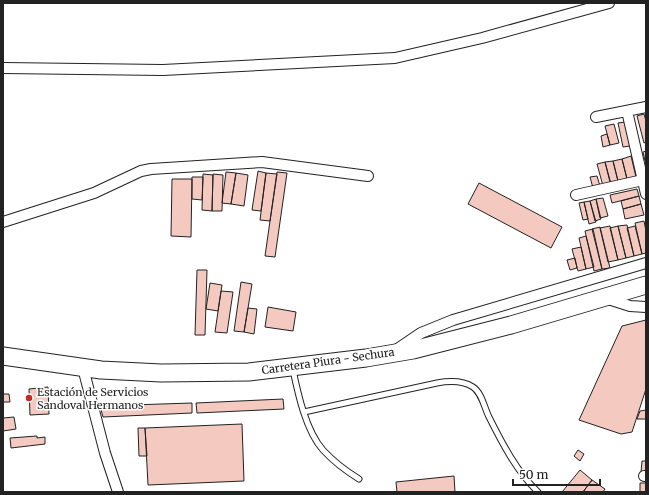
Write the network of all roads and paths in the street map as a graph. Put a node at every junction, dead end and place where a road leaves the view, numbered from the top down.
1 (609, 3) edge
2 (3, 68) edge
3 (646, 107) edge
4 (627, 111) junction
5 (596, 116) dead end
6 (368, 176) dead end
7 (643, 180) junction
8 (646, 194) edge
9 (576, 195) dead end
10 (3, 222) edge
11 (646, 263) edge
12 (646, 285) edge
13 (603, 298) junction
14 (646, 307) edge
15 (390, 354) junction
16 (3, 356) edge
17 (292, 367) junction
18 (83, 368) junction
19 (304, 412) junction
20 (359, 479) dead end
21 (118, 492) edge
22 (538, 492) edge

1 - 2 street
3 - 4 street
4 - 5 street
4 - 7 street
6 - 10 street
7 - 8 street
7 - 9 street
11 - 15 street
12 - 13 main road, Carretera Piura - Sechura
13 - 14 street
13 - 15 main road, Carretera Piura - Sechura
15 - 17 main road, Carretera Piura - Sechura
16 - 18 main road, Carretera Piura - Sechura
17 - 18 main road, Carretera Piura - Sechura
17 - 19 lane
18 - 21 street
19 - 20 lane
19 - 22 lane

